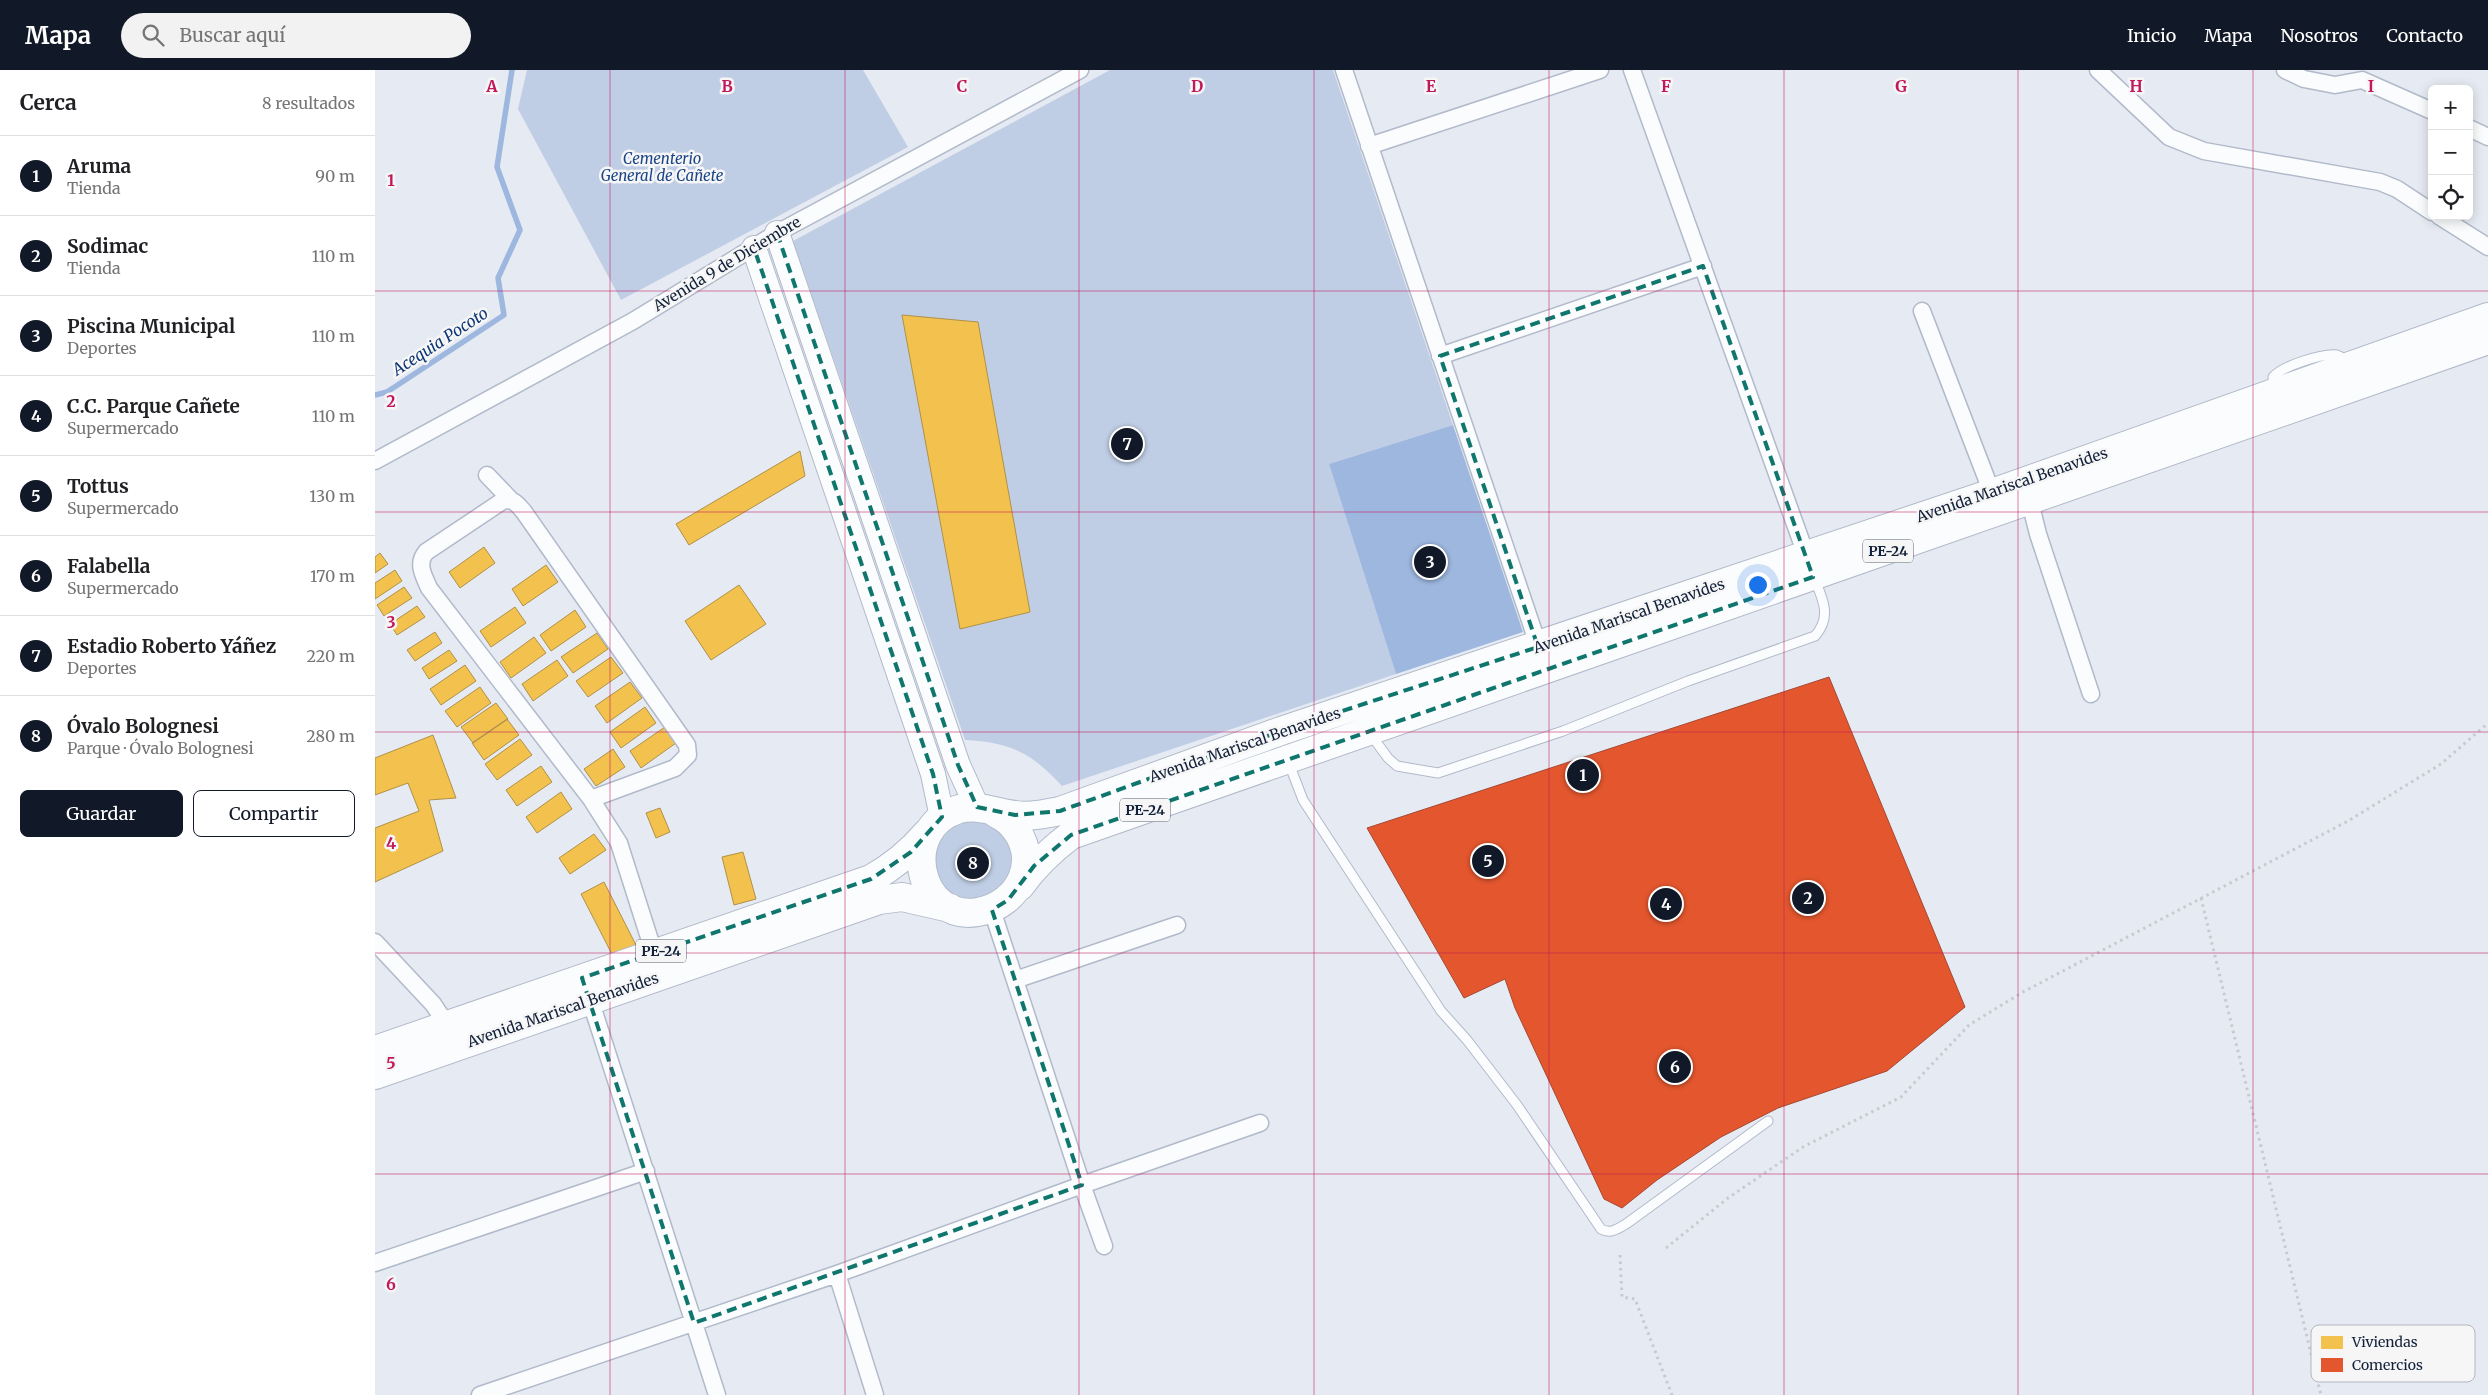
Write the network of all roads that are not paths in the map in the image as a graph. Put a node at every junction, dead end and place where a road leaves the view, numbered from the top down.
1 (1080, 70) edge
2 (1344, 70) edge
3 (1601, 70) edge
4 (1632, 70) edge
5 (2099, 70) edge
6 (2285, 70) edge
7 (2367, 75) edge
8 (2428, 109) edge
9 (2473, 130) edge
10 (2488, 137) edge
11 (1369, 146) junction
12 (2428, 209) edge
13 (2445, 220) edge
14 (777, 233) junction
15 (2488, 247) edge
16 (754, 248) junction
17 (1703, 266) junction
18 (1922, 310) dead end
19 (2488, 317) edge
20 (2488, 340) edge
21 (1440, 356) junction
22 (2359, 375) junction
23 (375, 461) edge
24 (487, 475) dead end
25 (1992, 493) junction
26 (510, 499) junction
27 (2030, 502) junction
28 (1810, 566) junction
29 (1543, 658) junction
30 (2091, 694) dead end
31 (1369, 733) junction
32 (1284, 744) junction
33 (591, 799) junction
34 (985, 809) junction
35 (937, 823) junction
36 (1019, 886) junction
37 (951, 908) junction
38 (992, 910) junction
39 (1177, 925) dead end
40 (375, 942) edge
41 (654, 953) junction
42 (1015, 980) junction
43 (587, 989) junction
44 (447, 1025) junction
45 (375, 1050) edge
46 (375, 1075) edge
47 (1768, 1121) dead end
48 (1260, 1124) dead end
49 (646, 1171) junction
50 (1082, 1184) junction
51 (1104, 1246) dead end
52 (375, 1263) edge
53 (837, 1274) junction
54 (694, 1322) junction
55 (480, 1395) edge
56 (717, 1395) edge
57 (875, 1395) edge

1 - 14 street, Avenida 9 de Diciembre
2 - 11 street
3 - 11 street
4 - 17 street
5 - 12 street
6 - 7 street
7 - 8 street
9 - 10 street
11 - 21 street
13 - 15 street
14 - 16 street, Avenida 9 de Diciembre
14 - 34 street
16 - 23 street, Avenida 9 de Diciembre
16 - 35 street
17 - 21 street
17 - 28 street
18 - 25 street
19 - 22 highway, Avenida Mariscal Benavides / PE-24
20 - 22 highway, Avenida Mariscal Benavides / PE-24
21 - 29 street
22 - 25 highway, Avenida Mariscal Benavides / PE-24
22 - 27 highway, Avenida Mariscal Benavides / PE-24
24 - 26 street
25 - 28 highway, Avenida Mariscal Benavides / PE-24
26 - 33 street
26 - 33 street
27 - 28 highway, Avenida Mariscal Benavides / PE-24
27 - 30 street
28 - 29 highway, Avenida Mariscal Benavides / PE-24
28 - 31 lane
29 - 31 highway, Avenida Mariscal Benavides / PE-24
29 - 32 highway, Avenida Mariscal Benavides / PE-24
31 - 32 highway, Avenida Mariscal Benavides / PE-24
32 - 34 highway, Avenida Mariscal Benavides / PE-24
32 - 36 highway, Avenida Mariscal Benavides / PE-24
32 - 47 lane
33 - 41 street
34 - 35 highway
34 - 36 highway
35 - 37 highway
35 - 41 highway, Avenida Mariscal Benavides / PE-24
36 - 38 highway
37 - 38 highway
37 - 43 highway, Avenida Mariscal Benavides / PE-24
38 - 42 street
39 - 42 street
40 - 44 street
41 - 43 highway, Avenida Mariscal Benavides / PE-24
42 - 50 street
43 - 44 highway, Avenida Mariscal Benavides / PE-24
43 - 46 highway, Avenida Mariscal Benavides / PE-24
43 - 49 street
44 - 45 highway, Avenida Mariscal Benavides / PE-24
48 - 50 street
49 - 52 street
49 - 54 street
50 - 51 street
50 - 53 street
53 - 54 street
53 - 57 street
54 - 55 street
54 - 56 street

